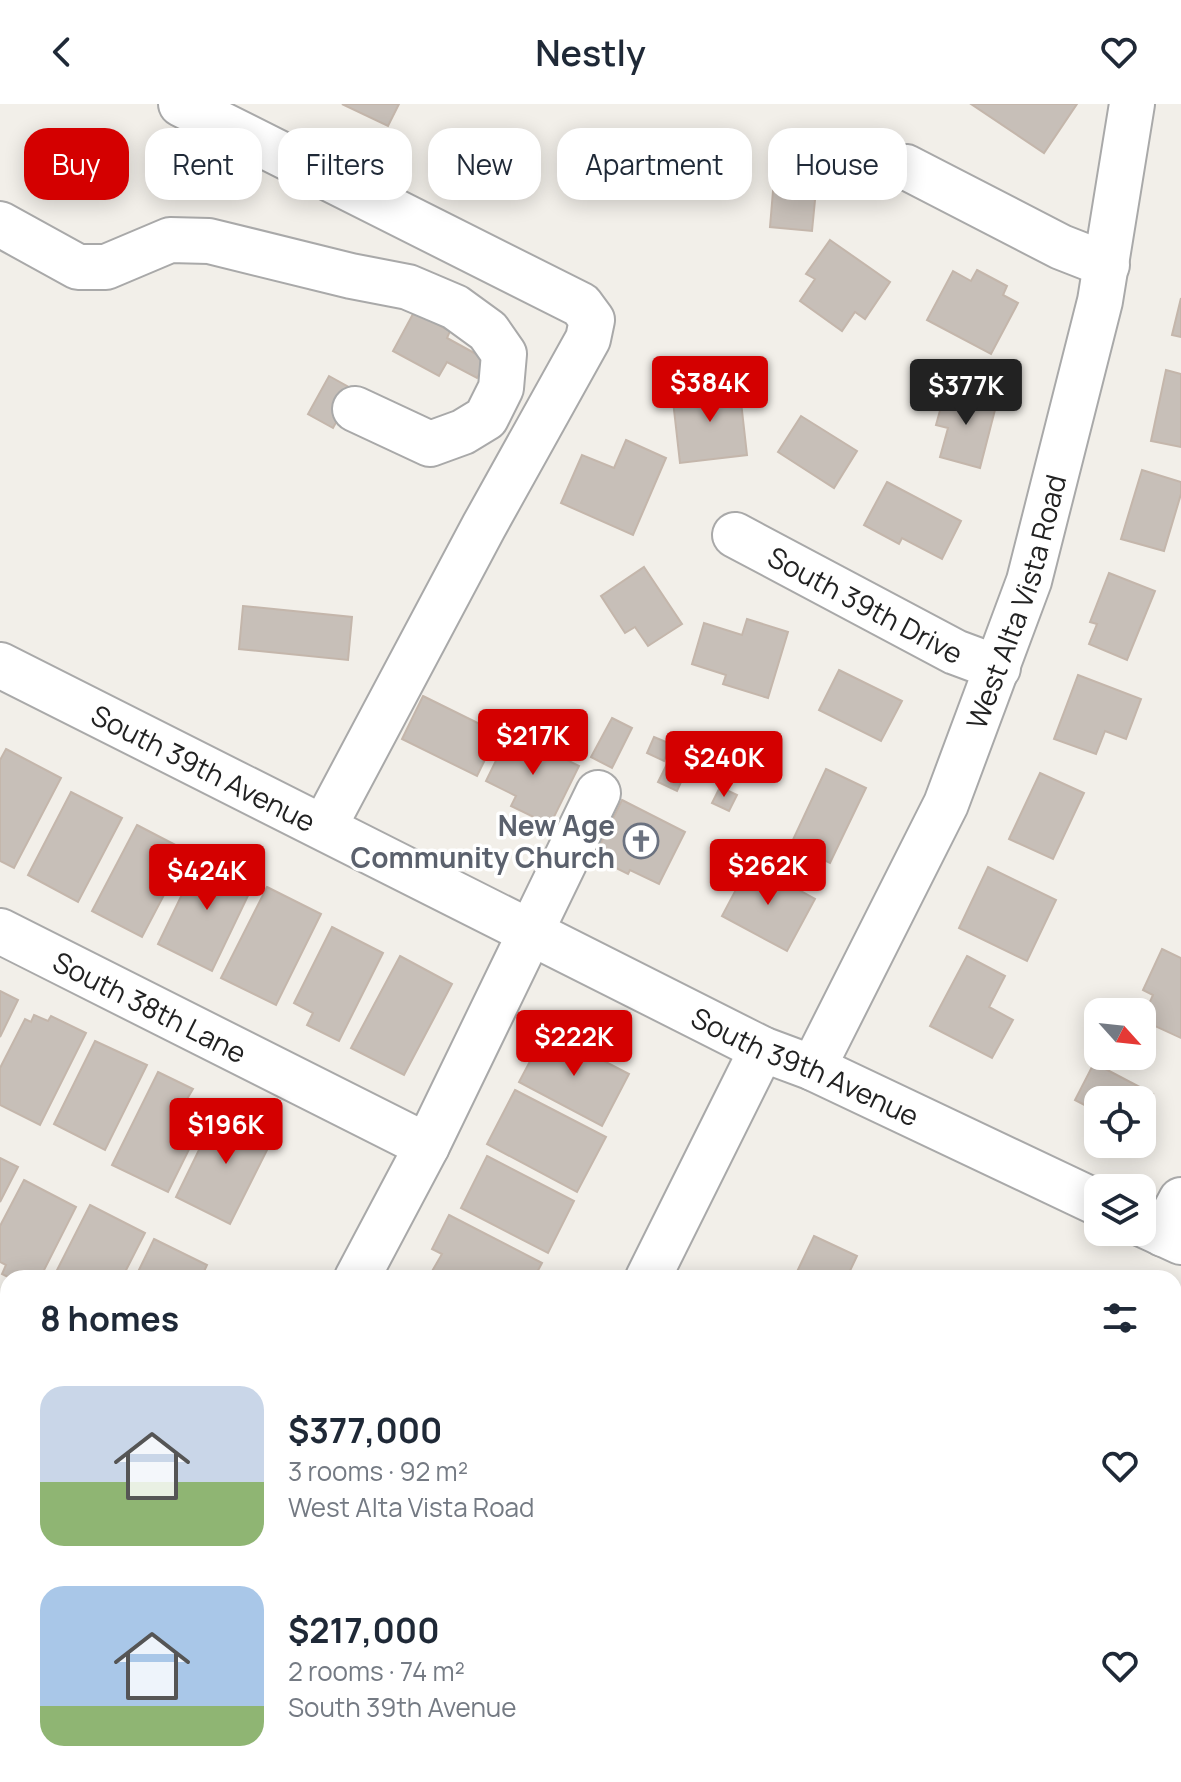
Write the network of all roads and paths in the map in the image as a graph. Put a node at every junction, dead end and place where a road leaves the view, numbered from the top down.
1 (181, 104) edge
2 (1132, 104) edge
3 (907, 168) edge
4 (0, 224) edge
5 (1107, 265) junction
6 (355, 409) dead end
7 (735, 535) dead end
8 (0, 665) edge
9 (998, 668) junction
10 (598, 793) dead end
11 (324, 827) junction
12 (0, 931) edge
13 (531, 932) junction
14 (762, 1049) junction
15 (813, 1068) junction
16 (427, 1146) junction
17 (1084, 1196) edge
18 (361, 1270) edge
19 (652, 1270) edge

1 - 11 street
2 - 5 street, West Alta Vista Road
3 - 5 street
4 - 6 street
5 - 9 street, West Alta Vista Road
7 - 9 street, South 39th Drive
8 - 11 street, South 39th Avenue
9 - 15 street, West Alta Vista Road
10 - 13 street
11 - 13 street, South 39th Avenue
12 - 16 street, South 38th Lane
13 - 14 street, South 39th Avenue
13 - 16 street
14 - 15 street, South 39th Avenue
14 - 19 street
15 - 17 street, South 39th Avenue
16 - 18 street

